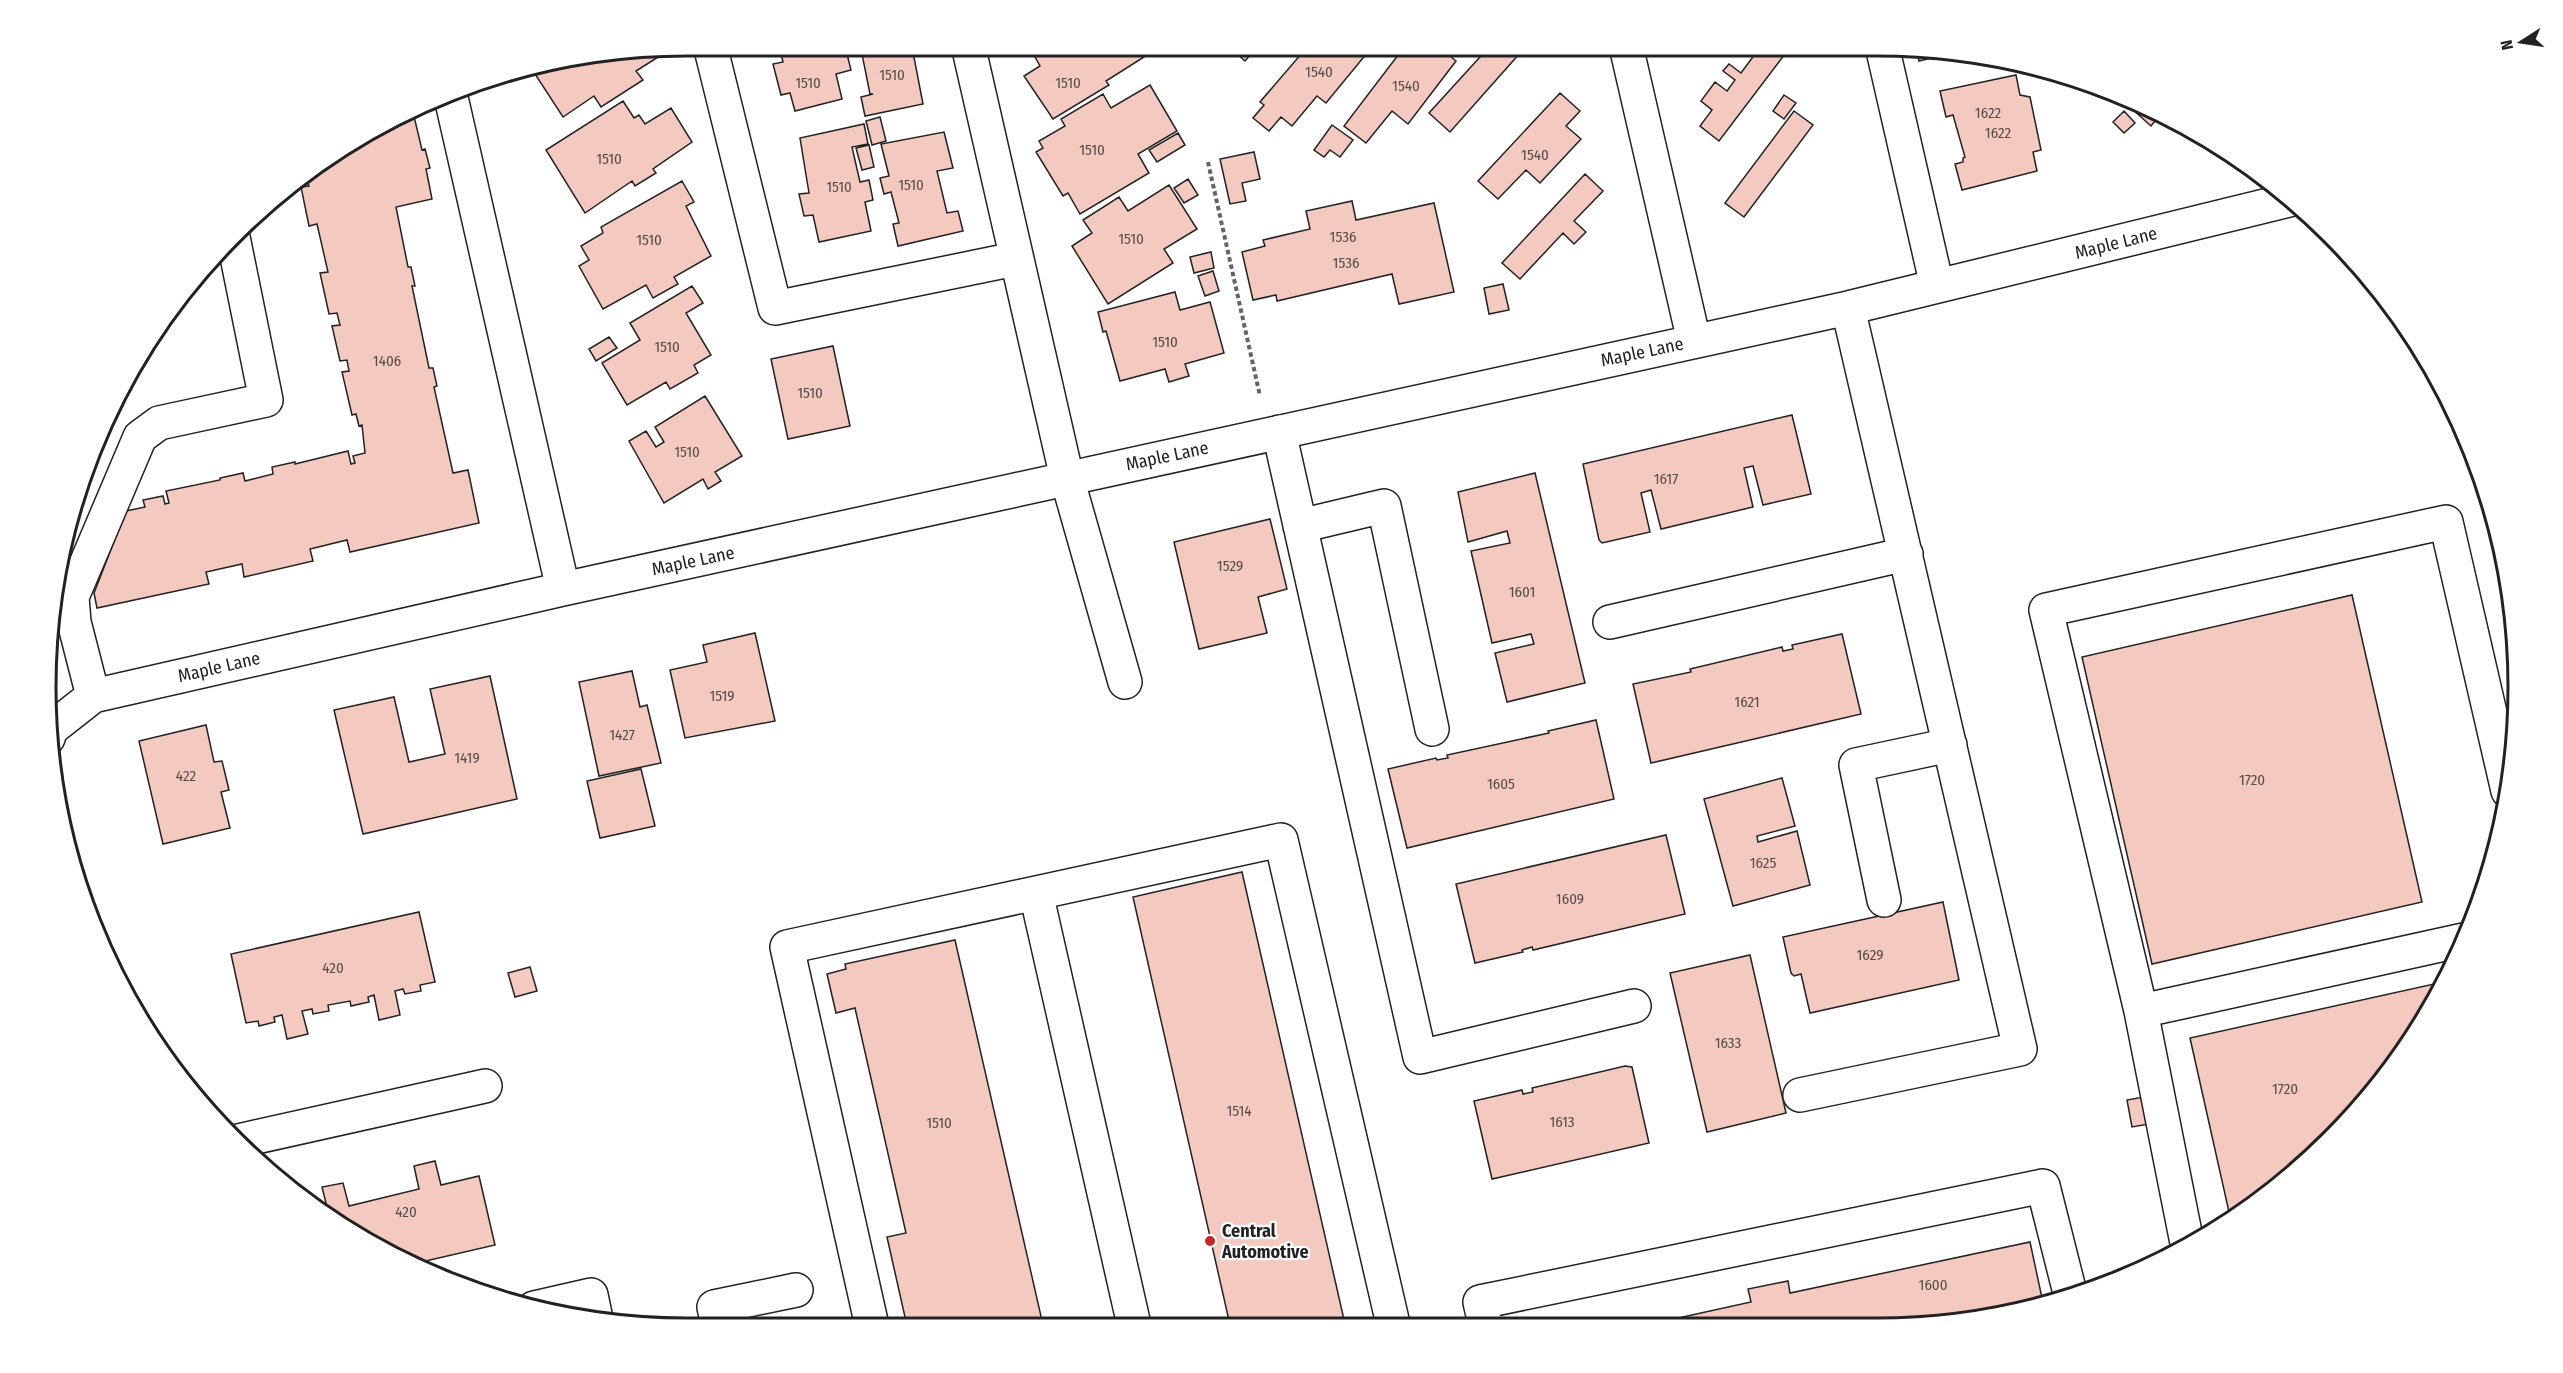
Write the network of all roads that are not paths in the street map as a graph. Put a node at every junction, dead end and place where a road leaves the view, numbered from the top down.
1 (713, 56) edge
2 (970, 56) edge
3 (1628, 56) edge
4 (1884, 56) edge
5 (452, 101) edge
6 (2281, 202) edge
7 (235, 246) edge
8 (1015, 259) junction
9 (1937, 286) junction
10 (1848, 308) junction
11 (1694, 341) junction
12 (1274, 433) junction
13 (1067, 478) junction
14 (1300, 526) junction
15 (1906, 555) junction
16 (563, 589) junction
17 (1610, 622) dead end
18 (1125, 682) dead end
19 (93, 696) junction
20 (57, 728) edge
21 (1432, 729) dead end
22 (1950, 745) junction
23 (2502, 766) edge
24 (1036, 893) junction
25 (1884, 900) dead end
26 (2453, 942) edge
27 (1634, 1006) dead end
28 (2141, 1011) junction
29 (484, 1086) dead end
30 (1800, 1095) dead end
31 (247, 1139) edge
32 (2186, 1236) edge
33 (2069, 1287) edge
34 (796, 1290) dead end
35 (556, 1303) edge
36 (594, 1310) edge
37 (716, 1318) edge
38 (870, 1318) edge
39 (1132, 1318) edge
40 (1392, 1318) edge
41 (1484, 1318) edge

1 - 8 street
2 - 8 street
3 - 11 street
4 - 9 street
5 - 16 street
6 - 9 street, Maple Lane
7 - 19 street
8 - 13 street
9 - 10 street, Maple Lane
10 - 11 street, Maple Lane
10 - 15 street
11 - 12 street, Maple Lane
12 - 13 street, Maple Lane
12 - 14 street
13 - 16 street, Maple Lane
13 - 18 street
14 - 21 street
14 - 27 street
15 - 17 street
15 - 22 street
16 - 19 street, Maple Lane
19 - 20 street, Maple Lane
22 - 25 street
22 - 30 street
23 - 28 street
24 - 38 street
24 - 39 street
24 - 40 street
26 - 28 street
28 - 32 street
29 - 31 street
33 - 41 street
34 - 37 street
35 - 36 street

